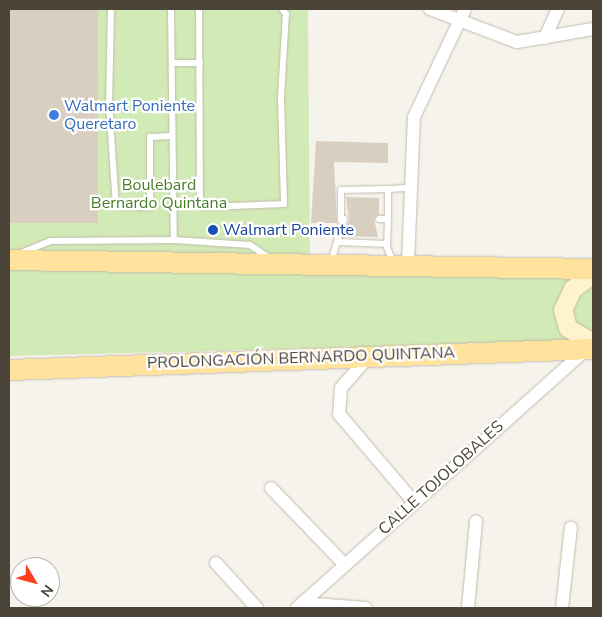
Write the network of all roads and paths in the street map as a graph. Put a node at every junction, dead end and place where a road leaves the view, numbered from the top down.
1 (111, 9) edge
2 (171, 9) edge
3 (199, 9) edge
4 (282, 9) edge
5 (430, 9) edge
6 (465, 9) edge
7 (558, 9) edge
8 (460, 21) junction
9 (593, 29) edge
10 (545, 38) junction
11 (172, 63) junction
12 (200, 63) junction
13 (170, 136) junction
14 (410, 188) junction
15 (388, 189) junction
16 (379, 219) dead end
17 (388, 219) junction
18 (174, 240) junction
19 (338, 242) junction
20 (387, 244) junction
21 (9, 259) edge
22 (274, 262) junction
23 (331, 263) junction
24 (401, 265) junction
25 (593, 269) edge
26 (593, 276) edge
27 (591, 347) edge
28 (370, 355) junction
29 (9, 370) edge
30 (271, 488) dead end
31 (413, 500) junction
32 (476, 521) dead end
33 (571, 527) dead end
34 (216, 563) dead end
35 (345, 565) junction
36 (299, 606) edge
37 (257, 608) edge
38 (348, 608) edge
39 (366, 608) edge
40 (468, 608) edge
41 (562, 608) edge

1 - 13 lane
2 - 11 lane
3 - 12 lane
4 - 12 lane
5 - 8 street
6 - 8 street
7 - 10 street
8 - 10 street
8 - 14 street
9 - 10 street
11 - 12 lane
11 - 13 lane
13 - 18 lane
14 - 15 lane
14 - 24 street
15 - 17 lane
15 - 19 lane
16 - 17 lane
17 - 20 lane
18 - 21 lane
18 - 22 lane
19 - 20 lane
19 - 23 lane
20 - 24 lane
21 - 22 main road
22 - 23 main road
23 - 24 main road
24 - 25 main road
26 - 27 main road
27 - 28 main road, PROLONGACIÓN BERNARDO QUINTANA
27 - 31 street, CALLE TOJOLOBALES
28 - 29 main road, PROLONGACIÓN BERNARDO QUINTANA
28 - 31 street
30 - 35 street
31 - 35 street, CALLE TOJOLOBALES
32 - 40 street
33 - 41 street
34 - 37 street
35 - 36 street, CALLE TOJOLOBALES
36 - 38 street
38 - 39 street

